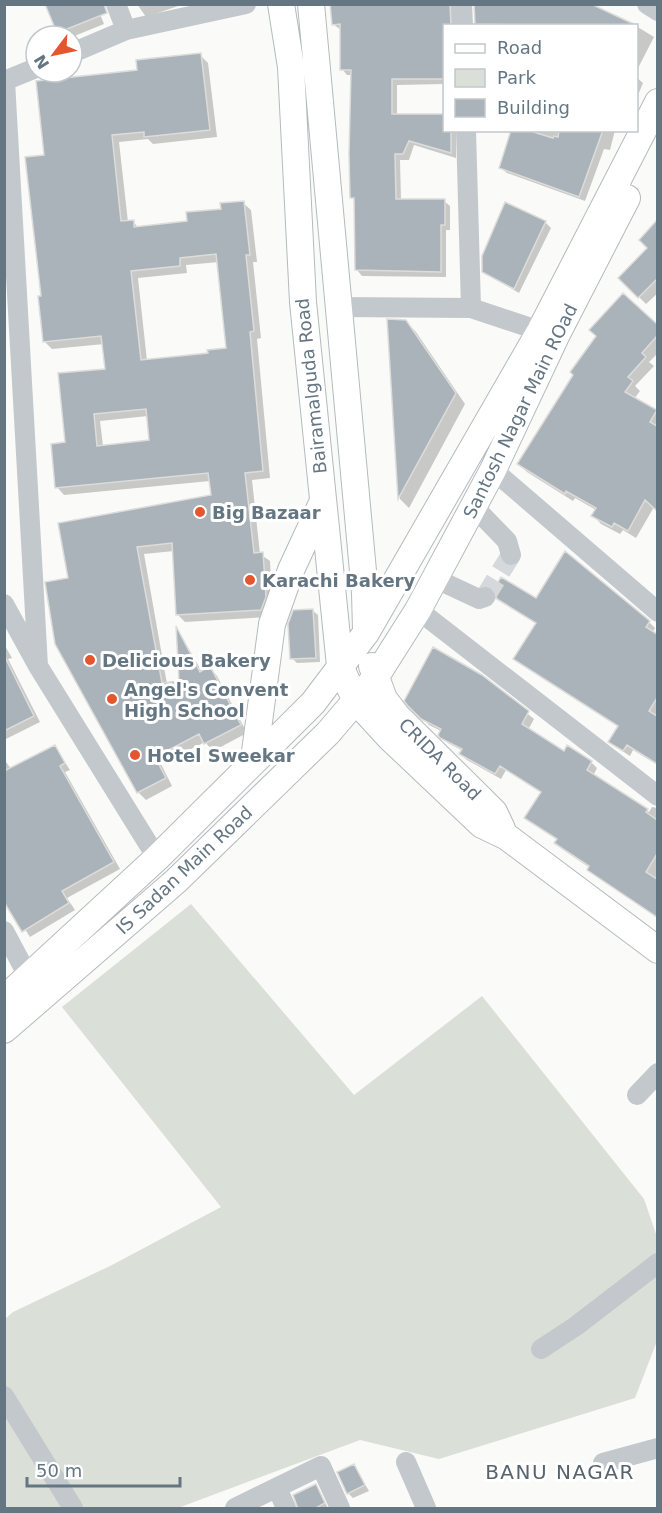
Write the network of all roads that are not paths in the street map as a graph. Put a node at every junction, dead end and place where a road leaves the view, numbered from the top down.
1 (116, 4) edge
2 (246, 4) edge
3 (281, 4) edge
4 (311, 4) edge
5 (462, 4) edge
6 (647, 4) edge
7 (657, 11) edge
8 (463, 24) edge
9 (126, 30) junction
10 (84, 48) edge
11 (317, 66) junction
12 (291, 67) junction
13 (24, 73) edge
14 (5, 81) edge
15 (657, 102) edge
16 (466, 132) edge
17 (657, 139) edge
18 (339, 308) junction
19 (471, 308) junction
20 (540, 331) junction
21 (493, 470) junction
22 (323, 501) junction
23 (473, 506) junction
24 (511, 555) dead end
25 (434, 578) junction
26 (485, 597) dead end
27 (4, 604) edge
28 (418, 610) junction
29 (657, 612) edge
30 (366, 633) junction
31 (38, 666) junction
32 (340, 666) junction
33 (375, 678) junction
34 (356, 701) junction
35 (313, 703) junction
36 (328, 733) junction
37 (254, 759) junction
38 (657, 796) edge
39 (507, 837) junction
40 (157, 858) junction
41 (4, 931) edge
42 (657, 950) edge
43 (29, 978) junction
44 (4, 999) edge
45 (4, 1030) edge
46 (657, 1073) edge
47 (637, 1095) dead end
48 (657, 1263) edge
49 (541, 1349) dead end
50 (4, 1396) edge
51 (657, 1448) edge
52 (405, 1462) dead end
53 (603, 1462) dead end
54 (277, 1488) junction
55 (73, 1509) edge
56 (235, 1509) edge
57 (286, 1509) edge
58 (340, 1509) edge
59 (426, 1509) edge

1 - 9 street
2 - 9 street
3 - 12 main road, Bairamalguda Road
4 - 11 main road, Bairamalguda Road
5 - 8 street
6 - 7 street
9 - 10 street
11 - 12 main road
11 - 18 main road, Bairamalguda Road
12 - 22 main road, Bairamalguda Road
13 - 14 street
14 - 31 street
15 - 20 main road, Santosh Nagar Main ROad
16 - 19 street
17 - 21 main road, Santosh Nagar Main ROad
18 - 19 street
18 - 30 main road, Bairamalguda Road
19 - 20 street
20 - 30 main road, Santosh Nagar Main ROad
21 - 23 main road, Santosh Nagar Main ROad
21 - 29 street
22 - 32 main road, Bairamalguda Road
22 - 37 main road
23 - 24 street
23 - 25 main road, Santosh Nagar Main ROad
25 - 26 street
25 - 28 main road, Santosh Nagar Main ROad
27 - 31 street
28 - 33 main road, Santosh Nagar Main ROad
28 - 38 street
30 - 32 main road, Santosh Nagar Main ROad
30 - 33 main road, Bairamalguda Road
31 - 40 street
32 - 34 main road, Bairamalguda Road
32 - 35 main road, IS Sadan Main Road
33 - 34 main road, Santosh Nagar Main ROad
33 - 39 main road, CRIDA Road
34 - 36 main road, IS Sadan Main Road
34 - 39 main road, CRIDA Road
35 - 36 main road
35 - 37 main road, IS Sadan Main Road
36 - 45 main road, IS Sadan Main Road
37 - 40 main road, IS Sadan Main Road
39 - 42 main road, CRIDA Road
40 - 43 main road, IS Sadan Main Road
41 - 43 street
43 - 44 main road, IS Sadan Main Road
46 - 47 street
48 - 49 street
50 - 55 street
51 - 53 street
52 - 59 street
54 - 56 street
54 - 57 street
54 - 58 street

